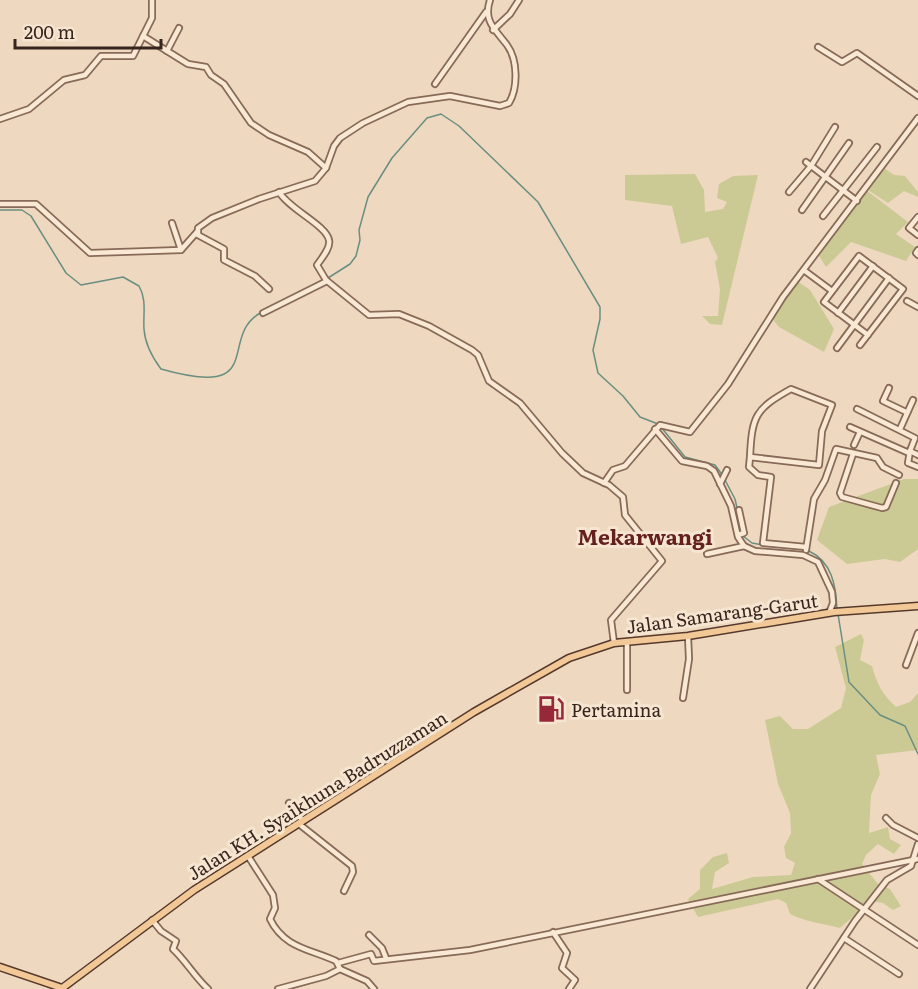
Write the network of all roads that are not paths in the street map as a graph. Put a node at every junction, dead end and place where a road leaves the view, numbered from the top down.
1 (152, 0) edge
2 (490, 0) edge
3 (519, 0) edge
4 (486, 12) junction
5 (179, 28) dead end
6 (493, 30) junction
7 (143, 36) junction
8 (818, 47) dead end
9 (167, 51) junction
10 (435, 84) dead end
11 (918, 96) edge
12 (918, 118) edge
13 (0, 119) edge
14 (835, 127) dead end
15 (849, 143) dead end
16 (877, 147) dead end
17 (808, 164) junction
18 (326, 168) junction
19 (827, 178) junction
20 (844, 191) junction
21 (279, 192) junction
22 (789, 192) dead end
23 (857, 201) junction
24 (0, 204) edge
25 (802, 210) dead end
26 (824, 216) dead end
27 (918, 217) edge
28 (172, 222) dead end
29 (197, 232) junction
30 (918, 235) edge
31 (181, 250) junction
32 (918, 250) edge
33 (918, 255) edge
34 (873, 266) junction
35 (805, 271) junction
36 (889, 278) junction
37 (325, 279) junction
38 (269, 289) dead end
39 (832, 291) junction
40 (907, 301) dead end
41 (918, 307) edge
42 (838, 313) junction
43 (263, 314) dead end
44 (854, 325) junction
45 (868, 335) junction
46 (860, 345) dead end
47 (837, 348) dead end
48 (889, 388) dead end
49 (913, 400) dead end
50 (856, 409) dead end
51 (906, 412) junction
52 (658, 427) junction
53 (850, 427) dead end
54 (900, 429) junction
55 (860, 432) junction
56 (916, 435) edge
57 (878, 440) junction
58 (854, 445) dead end
59 (875, 448) dead end
60 (909, 452) junction
61 (853, 454) junction
62 (918, 455) edge
63 (750, 457) junction
64 (819, 465) junction
65 (826, 466) dead end
66 (918, 467) edge
67 (727, 470) dead end
68 (899, 475) dead end
69 (723, 481) junction
70 (604, 483) junction
71 (896, 483) dead end
72 (739, 510) dead end
73 (740, 534) junction
74 (744, 546) junction
75 (806, 547) junction
76 (707, 554) dead end
77 (806, 555) junction
78 (918, 606) edge
79 (831, 613) junction
80 (918, 633) edge
81 (688, 636) junction
82 (627, 642) junction
83 (614, 643) junction
84 (600, 646) joint
85 (906, 665) dead end
86 (627, 690) dead end
87 (683, 698) dead end
88 (289, 803) dead end
89 (886, 818) dead end
90 (301, 822) junction
91 (918, 838) edge
92 (918, 844) edge
93 (248, 856) junction
94 (916, 860) edge
95 (818, 879) junction
96 (344, 891) dead end
97 (865, 909) junction
98 (152, 920) junction
99 (554, 932) junction
100 (369, 934) dead end
101 (844, 938) junction
102 (918, 945) edge
103 (386, 958) junction
104 (338, 963) junction
105 (0, 967) edge
106 (340, 969) junction
107 (899, 974) dead end
108 (61, 988) edge
109 (208, 989) edge
110 (278, 989) edge
111 (374, 989) edge
112 (569, 989) edge
113 (810, 989) edge

1 - 7 street
2 - 4 street
3 - 6 street
4 - 6 street
4 - 10 street
5 - 9 street
6 - 18 street
7 - 9 street
7 - 13 street
8 - 11 street
9 - 18 street
12 - 23 street
14 - 17 street
15 - 19 street
16 - 20 street
17 - 19 street
17 - 22 street
18 - 21 street
19 - 20 street
19 - 25 street
20 - 23 street
20 - 26 street
21 - 29 street
21 - 37 street
23 - 35 street
24 - 31 street
27 - 30 street
28 - 31 street
29 - 31 street
29 - 38 street
32 - 33 street
34 - 36 street
34 - 39 street
34 - 42 street
35 - 39 street
35 - 52 street
36 - 44 street
36 - 45 street
37 - 43 street
37 - 70 street
39 - 42 street
40 - 41 street
42 - 44 street
44 - 45 street
44 - 47 street
45 - 46 street
48 - 51 street
49 - 51 street
50 - 54 street
51 - 54 street
52 - 69 street
52 - 70 street
53 - 55 street
54 - 56 street
55 - 57 street
55 - 58 street
56 - 60 street
57 - 59 street
57 - 60 street
60 - 62 street
60 - 66 street
61 - 68 street
61 - 71 street
61 - 75 street
63 - 64 street
63 - 64 street
63 - 75 street
64 - 65 street
67 - 69 street
69 - 73 street
70 - 83 street
72 - 73 street
73 - 74 street
74 - 76 street
74 - 77 street
75 - 77 street
77 - 79 street
78 - 79 main road, Jalan Samarang-Garut
79 - 81 main road, Jalan Samarang-Garut
80 - 85 street
81 - 82 main road, Jalan Samarang-Garut
81 - 87 street
82 - 83 main road, Jalan Samarang-Garut
82 - 86 street
83 - 84 main road, Jalan Samarang-Garut
84 - 90 main road, Jalan KH. Syaikhuna Badruzzaman
88 - 90 street
89 - 91 street
90 - 93 main road, Jalan KH. Syaikhuna Badruzzaman
90 - 96 street
92 - 94 street
93 - 98 main road, Jalan KH. Syaikhuna Badruzzaman
93 - 104 street
94 - 95 street
94 - 97 street
95 - 97 street
95 - 99 street
97 - 101 street
97 - 102 street
98 - 108 main road, Jalan KH. Syaikhuna Badruzzaman
98 - 109 street
99 - 103 street
99 - 112 street
100 - 103 street
101 - 107 street
101 - 113 street
103 - 104 street
104 - 106 street
105 - 108 main road
106 - 110 street
106 - 111 street

